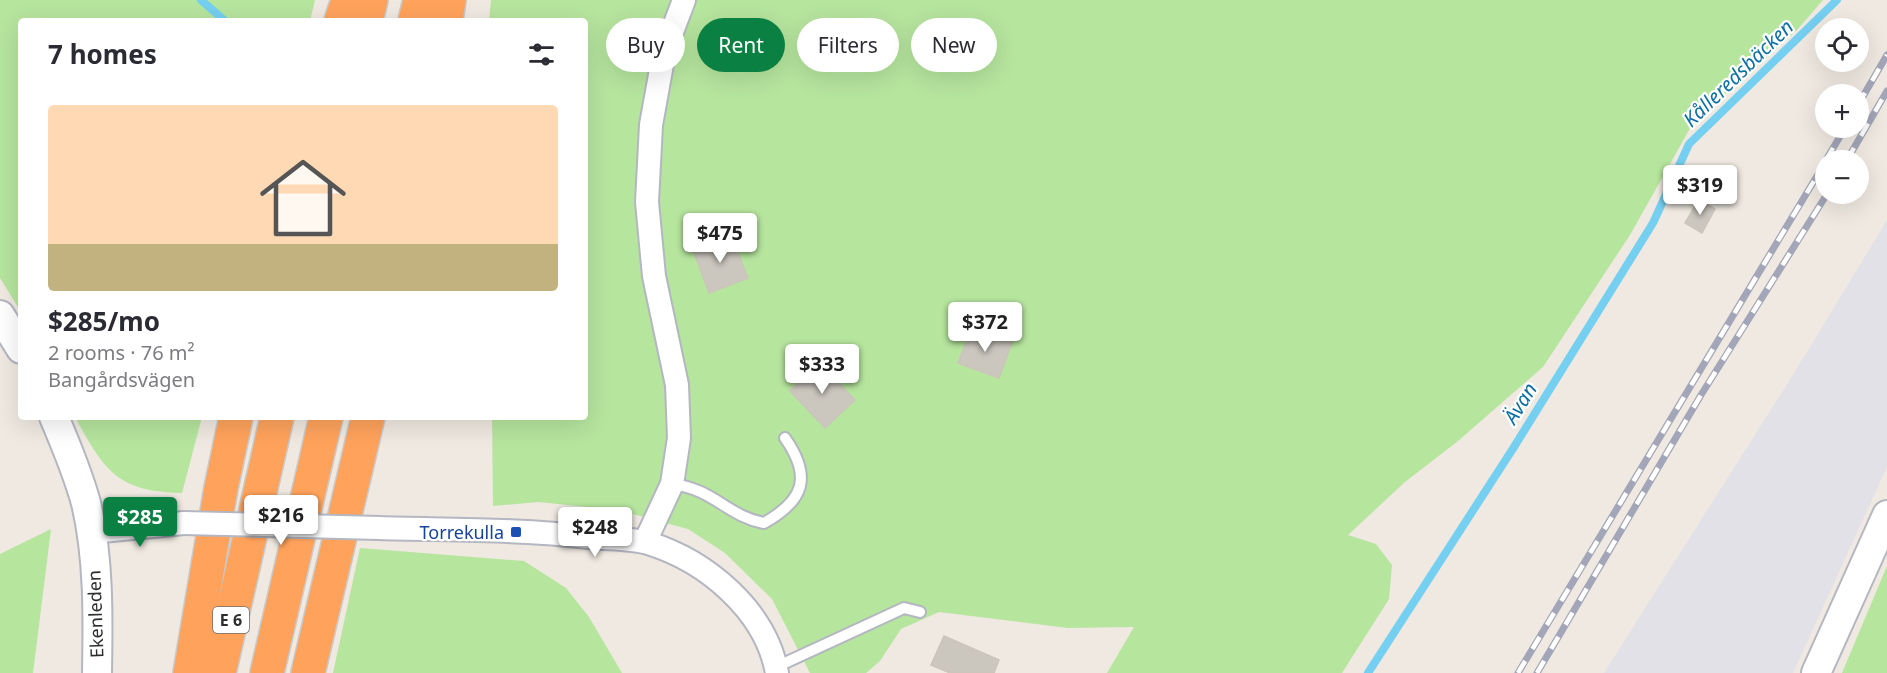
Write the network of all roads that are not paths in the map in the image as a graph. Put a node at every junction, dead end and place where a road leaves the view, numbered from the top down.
1 (348, 0) edge
2 (371, 0) edge
3 (420, 0) edge
4 (449, 0) edge
5 (684, 0) edge
6 (342, 18) edge
7 (367, 18) edge
8 (416, 18) edge
9 (446, 18) edge
10 (0, 315) edge
11 (18, 344) edge
12 (55, 420) edge
13 (235, 420) edge
14 (276, 420) edge
15 (325, 420) edge
16 (367, 420) edge
17 (785, 438) dead end
18 (672, 484) junction
19 (1887, 515) edge
20 (91, 532) junction
21 (645, 543) junction
22 (920, 612) dead end
23 (776, 670) edge
24 (97, 673) edge
25 (190, 673) edge
26 (219, 673) edge
27 (267, 673) edge
28 (308, 673) edge
29 (1816, 673) edge

1 - 6 highway
2 - 7 highway
3 - 8 highway
4 - 9 highway
5 - 18 street
10 - 11 street
12 - 20 street, Ekenleden
13 - 25 highway, E 6
14 - 26 highway, E 6
15 - 27 highway, E 6
16 - 28 highway
17 - 18 lane
18 - 21 street
19 - 29 street
20 - 21 street, bridge
20 - 24 street, Ekenleden
21 - 23 street
22 - 23 lane

